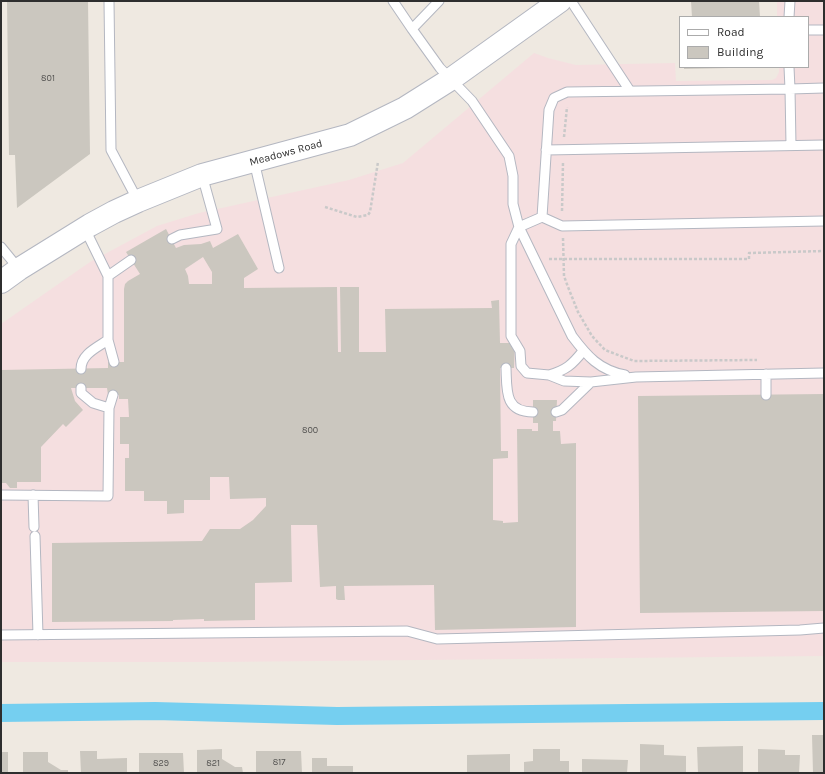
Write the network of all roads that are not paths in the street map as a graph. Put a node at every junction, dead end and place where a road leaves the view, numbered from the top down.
1 (109, 1) edge
2 (393, 1) edge
3 (439, 1) edge
4 (560, 1) edge
5 (571, 1) edge
6 (790, 1) edge
7 (789, 16) edge
8 (412, 29) junction
9 (809, 30) edge
10 (824, 30) edge
11 (789, 68) edge
12 (451, 79) junction
13 (824, 88) edge
14 (790, 89) junction
15 (630, 91) junction
16 (824, 145) edge
17 (791, 146) junction
18 (546, 150) junction
19 (254, 161) junction
20 (202, 175) junction
21 (138, 201) junction
22 (542, 217) junction
23 (824, 221) edge
24 (519, 227) junction
25 (85, 229) junction
26 (172, 239) dead end
27 (1, 247) edge
28 (131, 260) dead end
29 (279, 268) dead end
30 (18, 270) junction
31 (108, 276) junction
32 (1, 282) edge
33 (108, 340) junction
34 (583, 351) junction
35 (114, 362) dead end
36 (506, 368) dead end
37 (81, 369) dead end
38 (824, 373) edge
39 (766, 374) junction
40 (549, 375) junction
41 (636, 377) junction
42 (590, 382) junction
43 (81, 388) dead end
44 (113, 395) dead end
45 (766, 395) dead end
46 (110, 408) junction
47 (533, 412) dead end
48 (556, 412) dead end
49 (1, 495) edge
50 (33, 495) junction
51 (34, 527) dead end
52 (35, 536) dead end
53 (824, 628) edge
54 (1, 635) edge
55 (38, 635) junction

1 - 21 lane
2 - 8 lane
3 - 8 lane
4 - 12 street, Meadows Road
5 - 15 lane
6 - 7 lane
8 - 12 lane
9 - 10 lane
11 - 14 lane
12 - 19 street, Meadows Road
12 - 24 lane
13 - 14 lane
14 - 15 lane
14 - 17 lane
15 - 18 lane
16 - 17 lane
17 - 18 lane
18 - 22 lane
19 - 20 street, Meadows Road
19 - 29 lane
20 - 21 street, Meadows Road
20 - 26 lane
21 - 25 street, Meadows Road
22 - 23 lane
22 - 24 lane
24 - 34 lane
24 - 40 lane
25 - 30 street, Meadows Road
25 - 31 lane
27 - 30 lane
28 - 31 lane
30 - 32 street, Meadows Road
31 - 33 lane
33 - 35 lane
33 - 37 lane
34 - 40 lane
34 - 41 lane
36 - 47 lane
38 - 39 lane
39 - 41 lane
39 - 45 lane
40 - 42 lane
41 - 42 lane
42 - 48 lane
43 - 46 lane
44 - 46 lane
46 - 50 lane
49 - 50 lane
50 - 51 lane
52 - 55 lane
53 - 55 lane
54 - 55 lane

